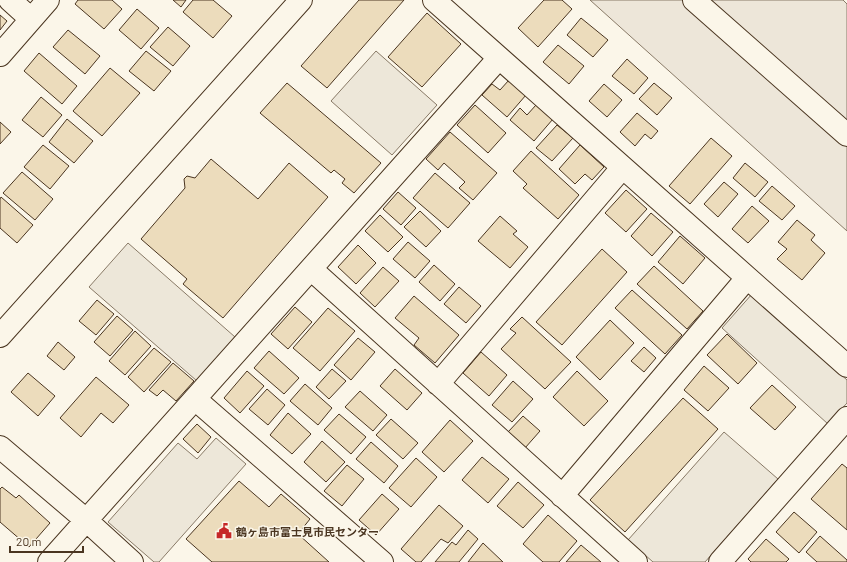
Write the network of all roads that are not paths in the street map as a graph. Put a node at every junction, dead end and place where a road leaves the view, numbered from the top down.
1 (10, 0) edge
2 (48, 0) edge
3 (301, 0) edge
4 (434, 0) edge
5 (694, 0) edge
6 (31, 19) junction
7 (0, 55) edge
8 (499, 58) junction
9 (847, 135) edge
10 (622, 168) junction
11 (311, 269) junction
12 (747, 278) junction
13 (0, 336) edge
14 (847, 366) edge
15 (438, 384) junction
16 (195, 398) junction
17 (847, 418) edge
18 (0, 447) edge
19 (562, 496) junction
20 (86, 520) junction
21 (377, 560) edge
22 (49, 562) edge
23 (132, 562) edge
24 (636, 562) edge
25 (720, 562) edge

1 - 6 street
2 - 6 street
3 - 13 street
4 - 8 street
5 - 9 street
6 - 7 street
8 - 10 street
8 - 11 street
10 - 12 street
10 - 15 street
11 - 15 street
11 - 16 street
12 - 14 street
12 - 19 street
15 - 19 street
16 - 20 street
16 - 21 street
17 - 25 street
18 - 20 street
19 - 24 street
20 - 22 street
20 - 23 street

